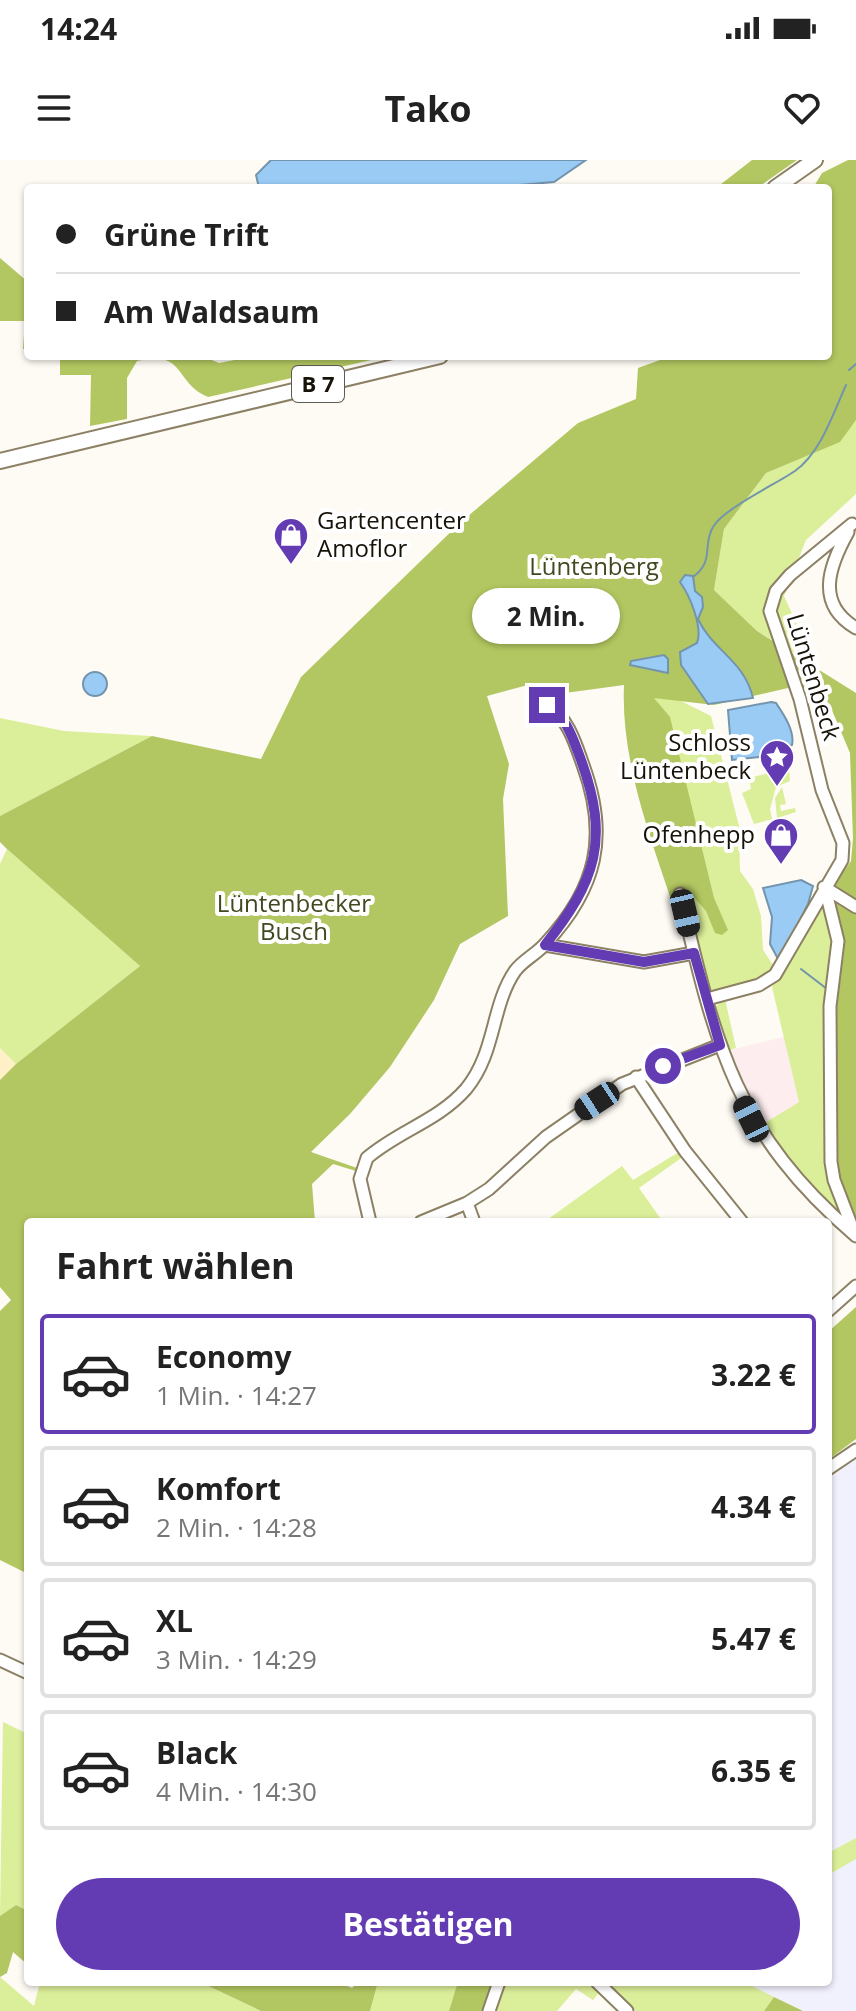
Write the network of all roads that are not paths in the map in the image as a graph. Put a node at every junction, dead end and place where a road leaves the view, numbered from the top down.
1 (815, 160) edge
2 (781, 184) edge
3 (423, 360) edge
4 (0, 461) edge
5 (854, 522) edge
6 (856, 628) edge
7 (547, 705) dead end
8 (824, 887) junction
9 (680, 894) dead end
10 (856, 907) edge
11 (545, 945) junction
12 (694, 953) junction
13 (707, 999) junction
14 (720, 1045) junction
15 (636, 1077) junction
16 (467, 1203) junction
17 (369, 1218) edge
18 (431, 1218) edge
19 (473, 1218) edge
20 (739, 1218) edge
21 (855, 1235) edge
22 (856, 1286) edge
23 (832, 1307) edge
24 (856, 1450) edge
25 (832, 1466) edge
26 (0, 1660) edge
27 (24, 1671) edge
28 (498, 1986) edge
29 (601, 1986) edge
30 (489, 2011) edge
31 (627, 2011) edge

1 - 2 main road
3 - 4 main road, B 7
5 - 6 street
5 - 8 street, Lüntenbeck
7 - 11 street
8 - 10 street
8 - 13 street, Lüntenbeck
8 - 21 street
9 - 12 street
11 - 12 street
11 - 17 street
12 - 13 street
13 - 14 street
14 - 15 street
14 - 21 street
15 - 16 street
15 - 20 street
16 - 18 street
16 - 19 street
22 - 23 street
24 - 25 street
26 - 27 street
28 - 30 street
29 - 31 street

